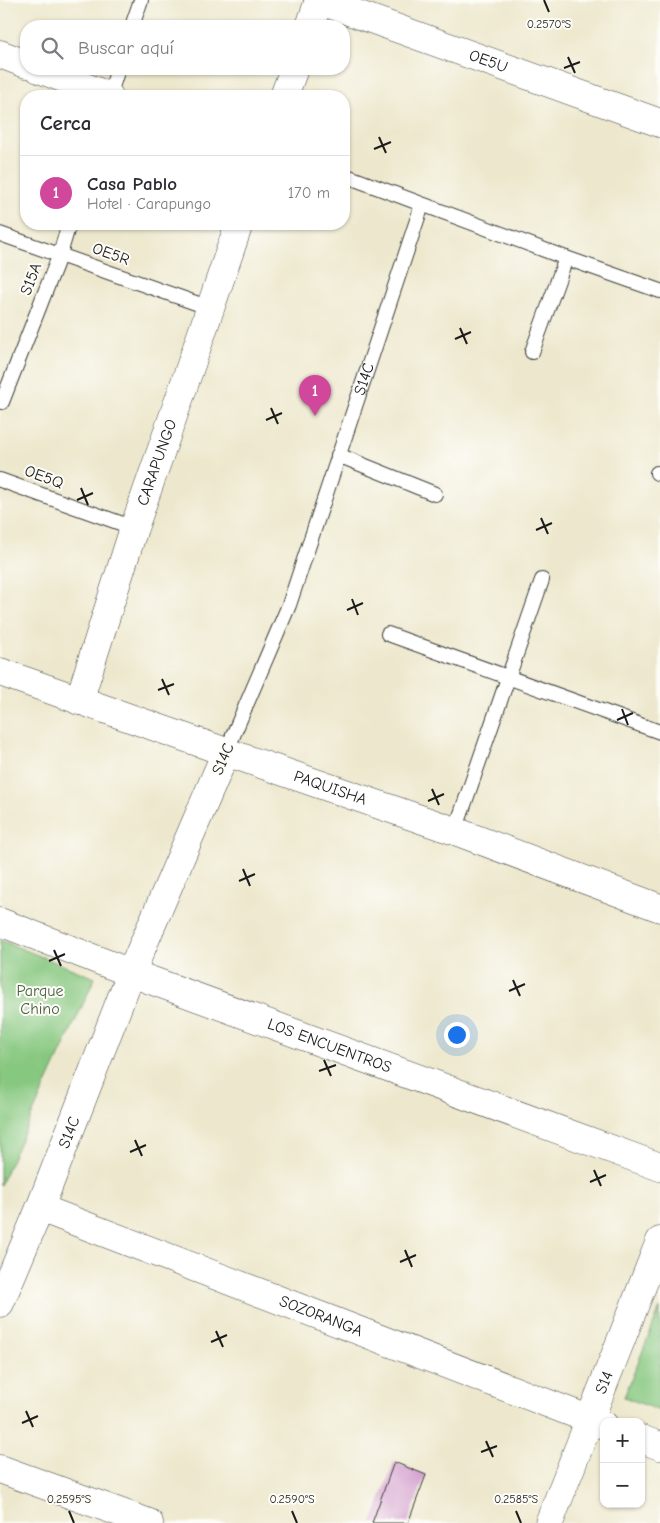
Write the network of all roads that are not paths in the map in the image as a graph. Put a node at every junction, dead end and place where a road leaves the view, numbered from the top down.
1 (141, 0) edge
2 (319, 0) edge
3 (134, 20) edge
4 (312, 20) edge
5 (0, 54) edge
6 (20, 62) edge
7 (55, 75) edge
8 (116, 75) edge
9 (292, 75) edge
10 (93, 90) edge
11 (111, 90) edge
12 (286, 90) edge
13 (660, 123) edge
14 (350, 177) edge
15 (422, 205) junction
16 (67, 230) edge
17 (237, 230) edge
18 (0, 234) edge
19 (60, 254) junction
20 (566, 258) junction
21 (660, 291) edge
22 (210, 308) junction
23 (532, 352) dead end
24 (2, 402) dead end
25 (338, 455) junction
26 (0, 480) edge
27 (435, 494) dead end
28 (134, 528) junction
29 (542, 580) dead end
30 (388, 634) dead end
31 (0, 672) edge
32 (508, 677) junction
33 (79, 701) junction
34 (660, 732) edge
35 (226, 752) junction
36 (454, 831) junction
37 (660, 908) edge
38 (0, 922) edge
39 (131, 973) junction
40 (660, 1168) edge
41 (40, 1208) junction
42 (660, 1241) edge
43 (0, 1303) edge
44 (597, 1422) edge
45 (645, 1440) edge
46 (660, 1446) edge
47 (0, 1469) edge
48 (149, 1523) edge
49 (549, 1523) edge

1 - 3 lane
2 - 4 street
2 - 13 street, OE5U
5 - 6 street
7 - 10 street
8 - 11 lane
9 - 12 street
14 - 15 lane
15 - 20 lane
15 - 25 lane, S14C
16 - 19 lane, S15A
17 - 22 street, CARAPUNGO
18 - 19 lane, OE5R
19 - 22 lane, OE5R
19 - 24 lane, S15A
20 - 21 lane
20 - 23 lane
22 - 28 street, CARAPUNGO
25 - 27 lane
25 - 35 lane, S14C
26 - 28 lane, OE5Q
28 - 33 street, CARAPUNGO
29 - 32 lane
30 - 32 lane
31 - 33 street, PAQUISHA
32 - 34 lane
32 - 36 lane
33 - 35 street, PAQUISHA
35 - 36 street, PAQUISHA
35 - 39 street, S14C
36 - 37 street, PAQUISHA
38 - 39 street, LOS ENCUENTROS
39 - 40 street, LOS ENCUENTROS
39 - 41 street, S14C
41 - 43 street, S14C
41 - 44 street, SOZORANGA
42 - 44 street, S14
44 - 49 street, S14
45 - 46 street
47 - 48 street

